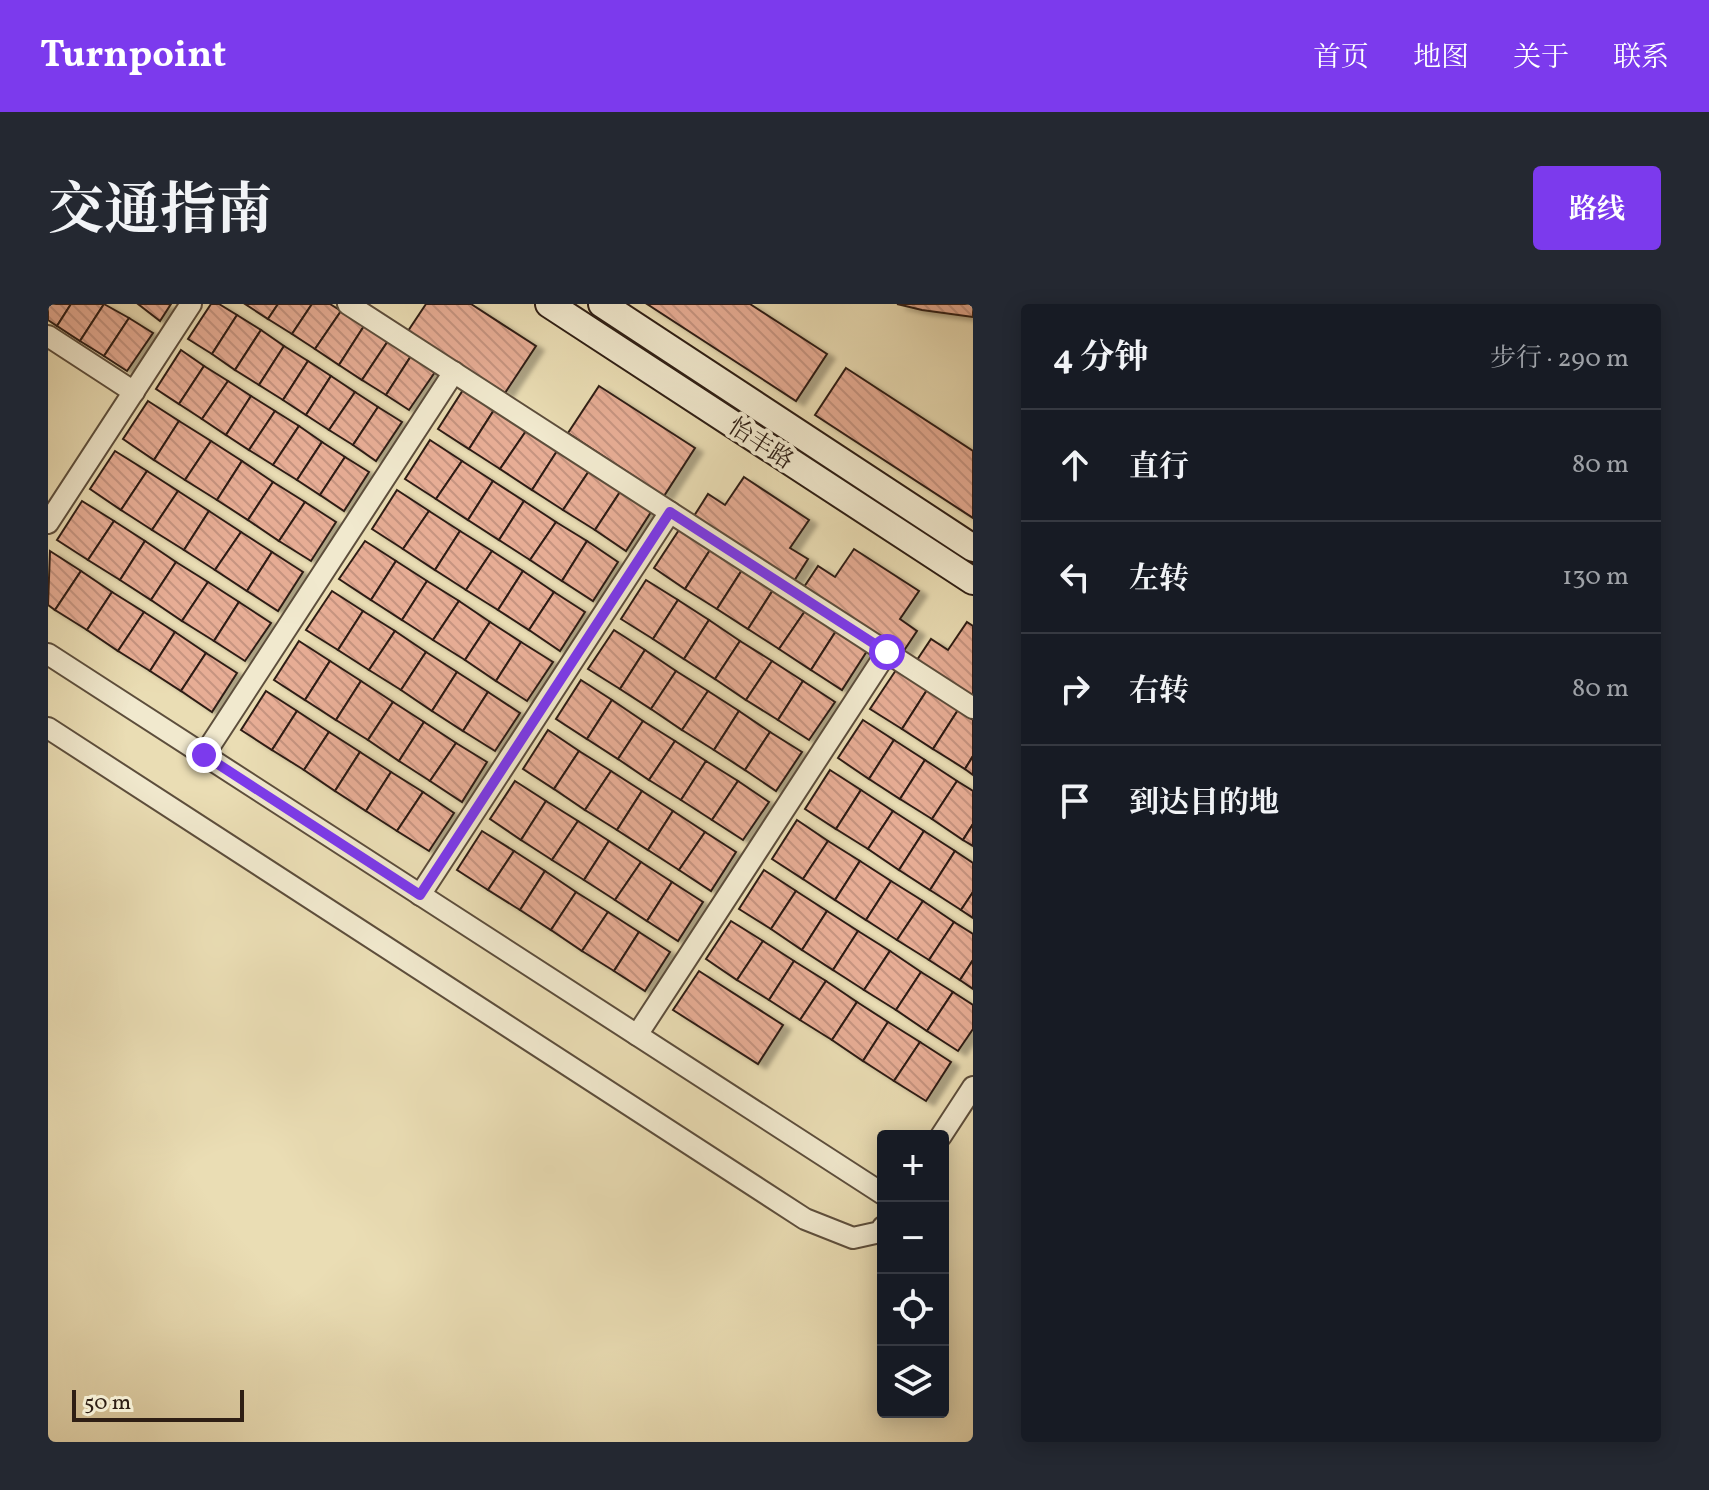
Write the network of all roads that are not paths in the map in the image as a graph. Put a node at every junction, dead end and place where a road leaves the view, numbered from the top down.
1 (191, 304) edge
2 (348, 304) edge
3 (549, 304) edge
4 (602, 304) edge
5 (48, 336) edge
6 (454, 372) junction
7 (134, 392) junction
8 (670, 512) junction
9 (51, 514) edge
10 (973, 548) edge
11 (973, 581) edge
12 (887, 652) junction
13 (48, 654) edge
14 (973, 708) edge
15 (48, 728) edge
16 (204, 755) junction
17 (420, 895) junction
18 (637, 1035) junction
19 (973, 1087) edge
20 (945, 1130) edge
21 (877, 1190) edge
22 (877, 1233) edge

1 - 7 street
2 - 6 street
3 - 11 street, 怡丰路
4 - 10 street, 怡丰路
5 - 7 street
6 - 8 street
6 - 16 street
7 - 9 street
8 - 12 street
8 - 17 street
12 - 14 street
12 - 18 street
13 - 16 street
15 - 22 street
16 - 17 street
17 - 18 street
18 - 21 street
19 - 20 street

